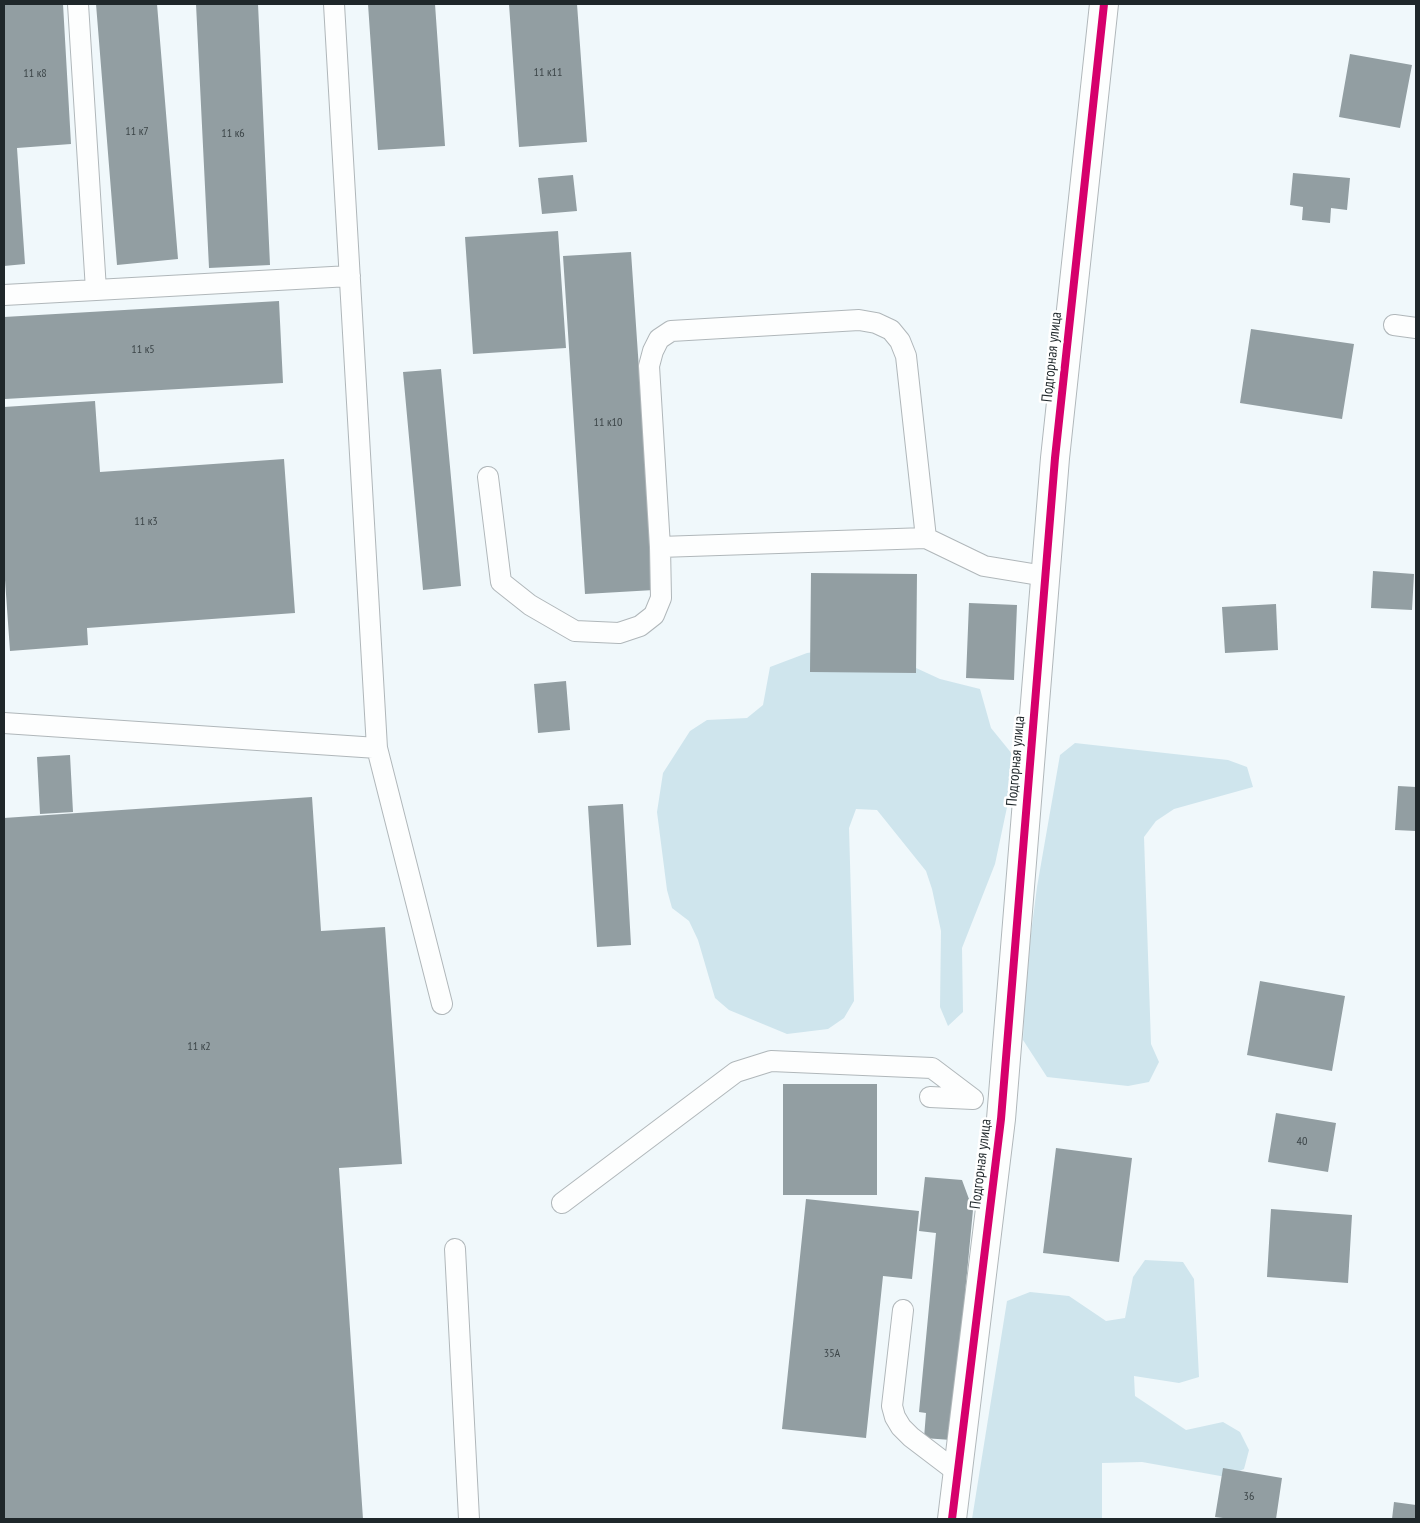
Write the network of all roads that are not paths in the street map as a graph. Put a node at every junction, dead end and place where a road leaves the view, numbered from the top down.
1 (78, 4) edge
2 (334, 4) edge
3 (1104, 4) edge
4 (350, 276) junction
5 (96, 290) junction
6 (4, 295) edge
7 (1394, 325) dead end
8 (1416, 328) edge
9 (488, 476) dead end
10 (926, 538) junction
11 (660, 547) junction
12 (1045, 576) junction
13 (4, 722) edge
14 (377, 748) junction
15 (442, 1004) dead end
16 (930, 1097) dead end
17 (973, 1099) junction
18 (1001, 1119) junction
19 (562, 1203) dead end
20 (455, 1250) dead end
21 (903, 1310) dead end
22 (957, 1472) junction
23 (469, 1519) edge
24 (952, 1519) edge

1 - 5 lane
2 - 4 lane
3 - 12 street, Подгорная улица
4 - 5 lane
4 - 14 lane
5 - 6 lane
7 - 8 lane
9 - 11 lane
10 - 11 lane
10 - 11 lane
10 - 12 lane
12 - 18 street, Подгорная улица
13 - 14 lane
14 - 15 lane
16 - 17 lane
17 - 18 lane
17 - 19 lane
18 - 22 street, Подгорная улица
20 - 23 lane
21 - 22 lane
22 - 24 street, Подгорная улица

